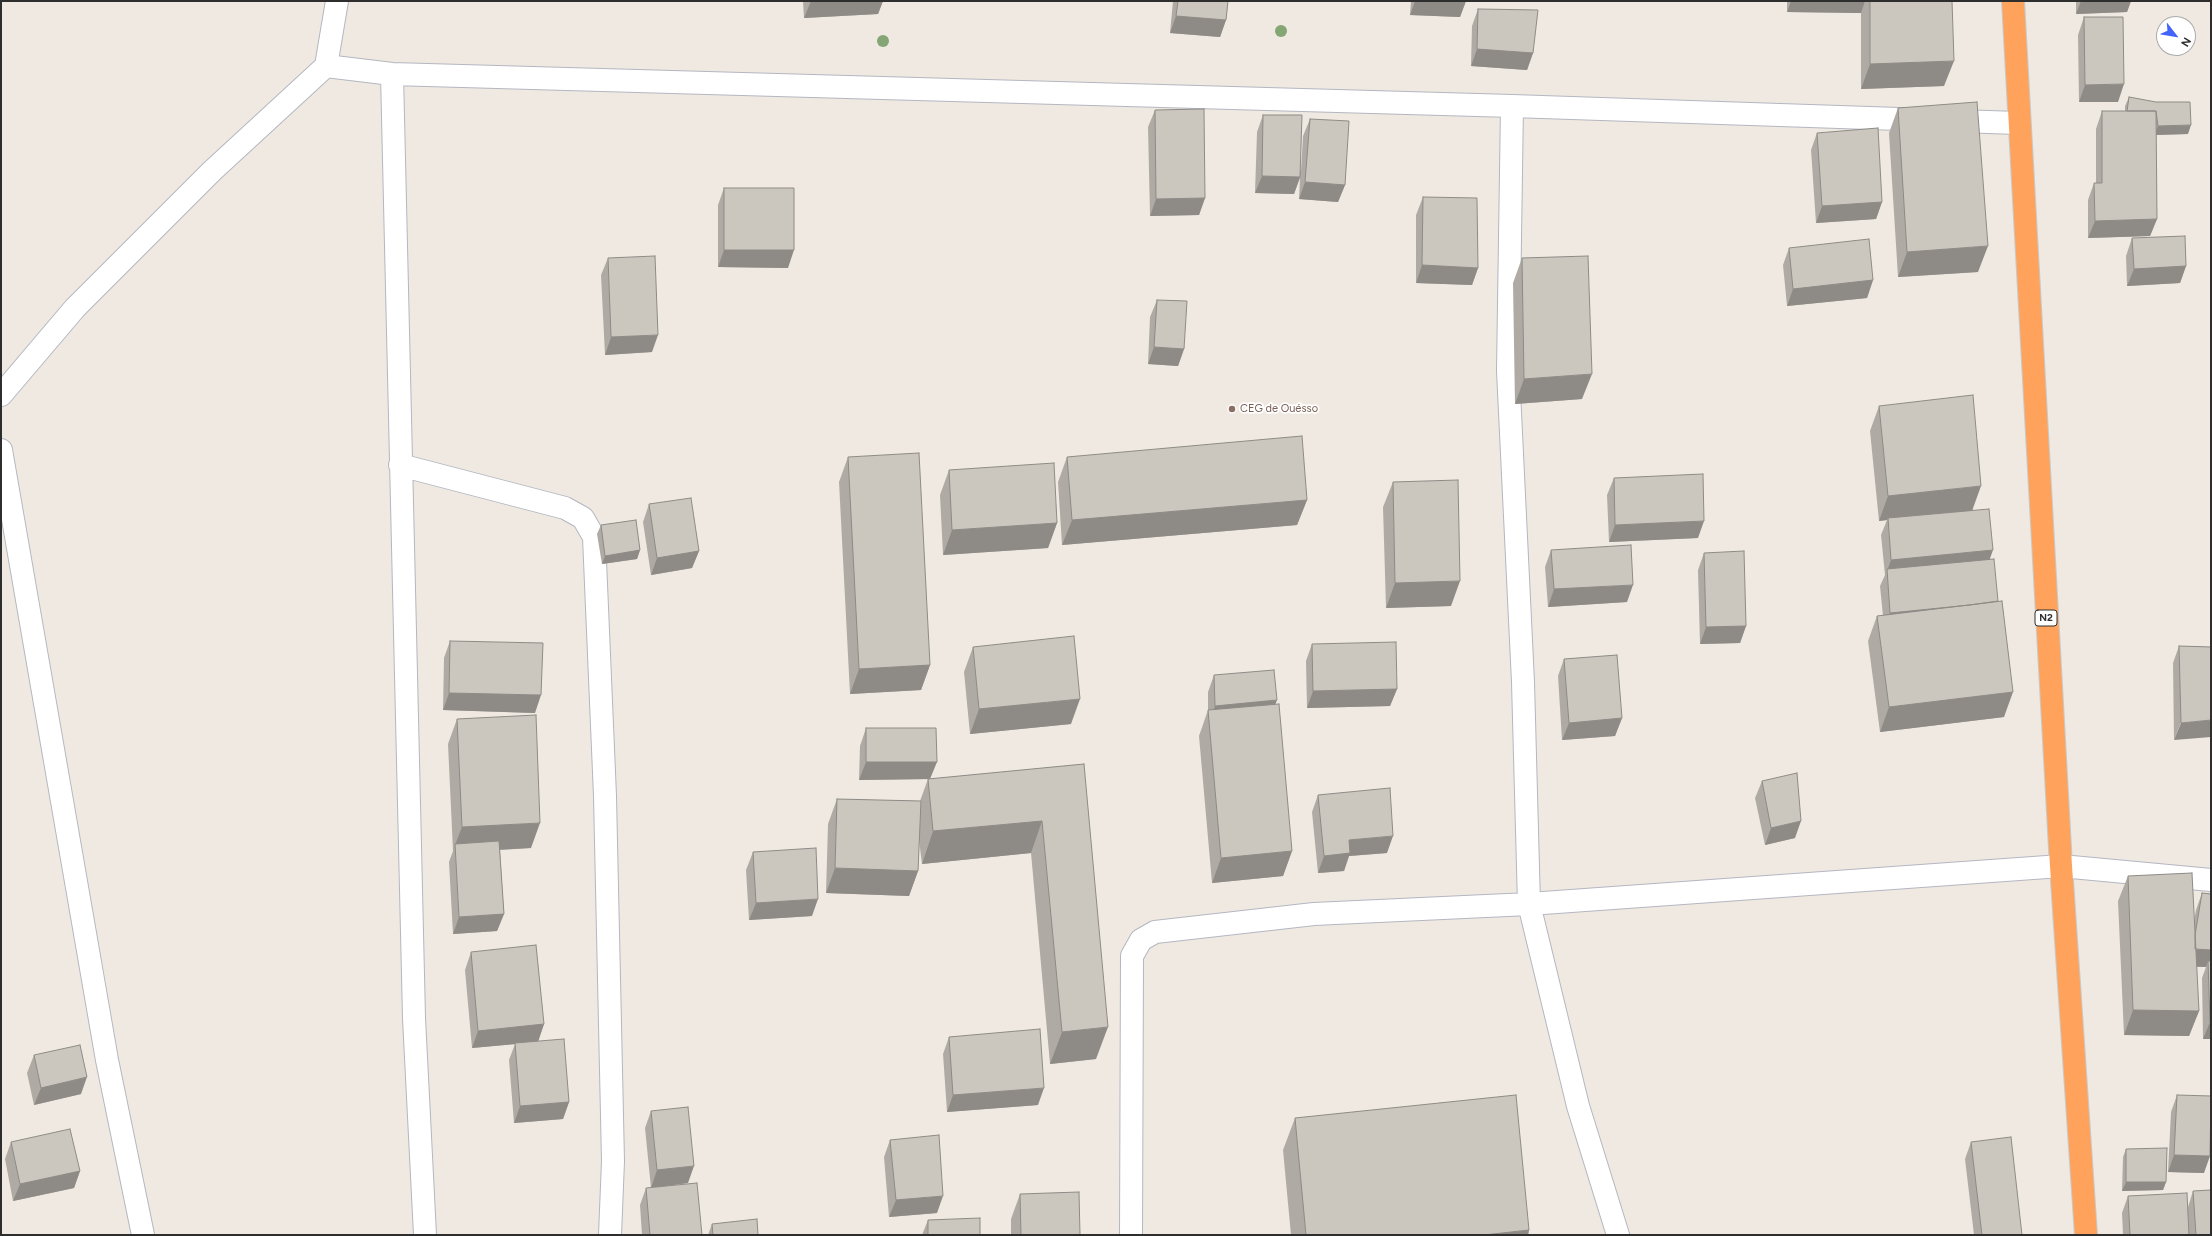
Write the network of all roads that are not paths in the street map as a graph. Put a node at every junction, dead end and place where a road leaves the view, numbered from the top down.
1 (337, 1) edge
2 (2013, 1) edge
3 (326, 66) junction
4 (392, 74) junction
5 (1512, 106) junction
6 (2018, 123) junction
7 (1, 395) edge
8 (1, 450) edge
9 (400, 465) junction
10 (2060, 866) junction
11 (2211, 880) edge
12 (1529, 904) junction
13 (143, 1235) edge
14 (425, 1235) edge
15 (610, 1235) edge
16 (1131, 1235) edge
17 (1618, 1235) edge
18 (2086, 1235) edge

1 - 3 street
2 - 6 highway, N2
3 - 4 street
3 - 7 street
4 - 5 street
4 - 9 street
5 - 6 street
5 - 12 street
6 - 10 highway, N2
8 - 13 street
9 - 14 street
9 - 15 street
10 - 11 street
10 - 12 street
10 - 18 highway, N2
12 - 16 street
12 - 17 street

